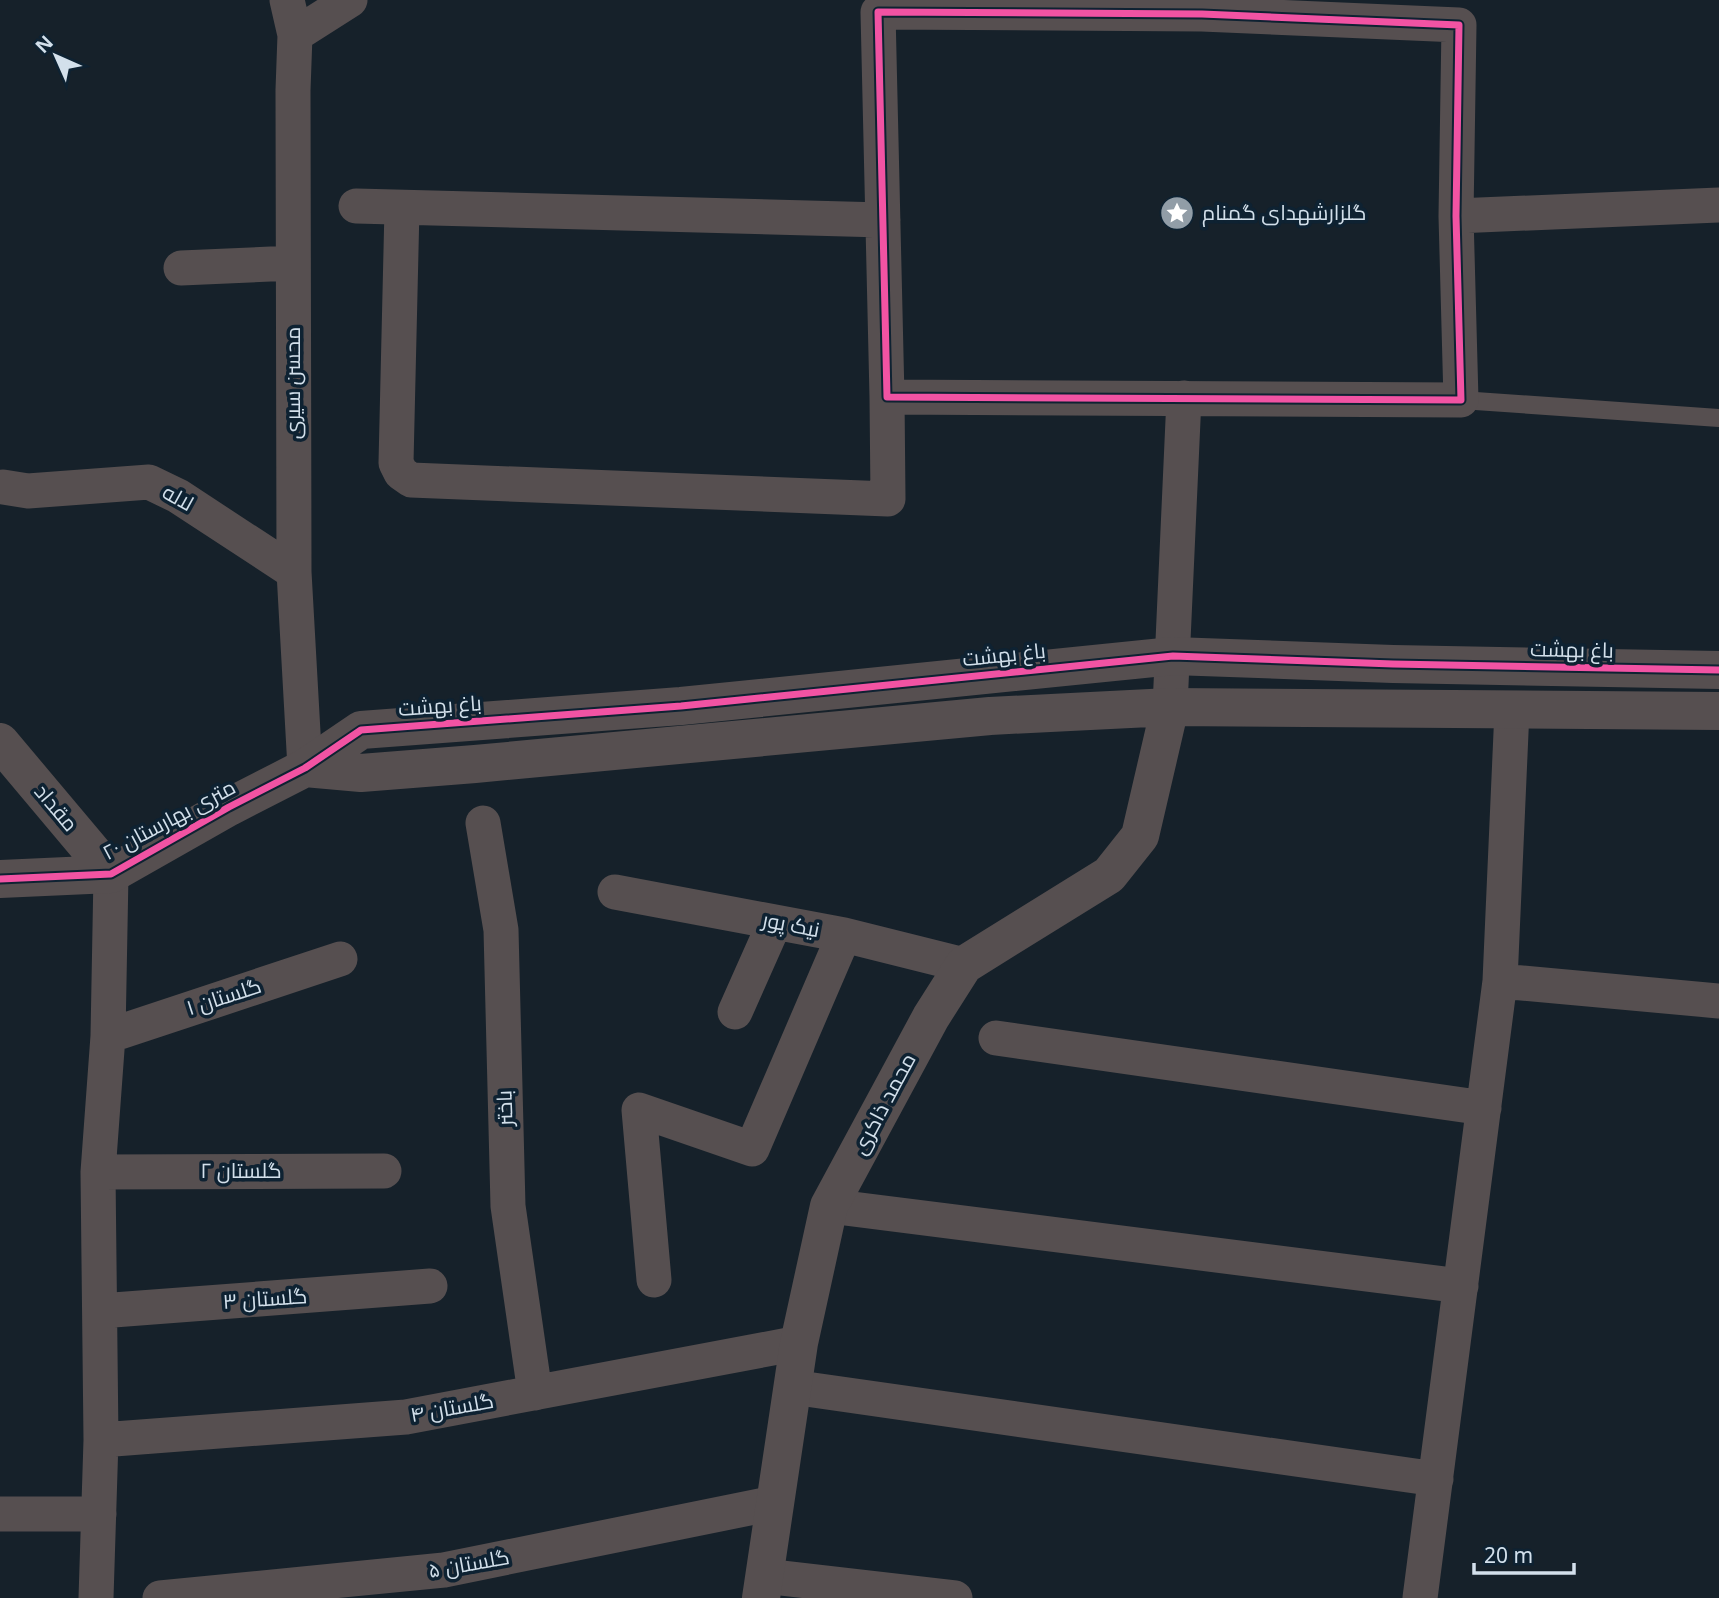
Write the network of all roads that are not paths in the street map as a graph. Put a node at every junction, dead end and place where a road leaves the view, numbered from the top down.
1 (287, 0) edge
2 (350, 0) edge
3 (878, 6) edge
4 (1202, 7) edge
5 (295, 35) junction
6 (1719, 205) edge
7 (356, 206) dead end
8 (402, 208) junction
9 (1456, 216) junction
10 (883, 220) junction
11 (293, 263) junction
12 (181, 268) dead end
13 (887, 397) junction
14 (1184, 398) junction
15 (1461, 400) junction
16 (1719, 418) edge
17 (3, 487) dead end
18 (294, 572) junction
19 (1173, 656) junction
20 (1719, 670) edge
21 (1170, 707) junction
22 (1512, 710) junction
23 (1719, 711) edge
24 (0, 742) edge
25 (305, 768) junction
26 (483, 823) dead end
27 (111, 874) junction
28 (0, 879) edge
29 (615, 892) dead end
30 (775, 922) junction
31 (844, 935) junction
32 (340, 959) dead end
33 (964, 965) junction
34 (1500, 981) junction
35 (1719, 1001) edge
36 (735, 1012) dead end
37 (108, 1036) junction
38 (996, 1038) dead end
39 (1484, 1108) junction
40 (384, 1171) dead end
41 (98, 1172) junction
42 (829, 1206) junction
43 (654, 1280) dead end
44 (430, 1286) dead end
45 (1461, 1286) junction
46 (100, 1311) junction
47 (799, 1343) junction
48 (792, 1387) junction
49 (535, 1393) junction
50 (101, 1440) junction
51 (1436, 1479) junction
52 (774, 1503) junction
53 (0, 1514) edge
54 (99, 1514) junction
55 (762, 1587) edge
56 (96, 1598) edge
57 (160, 1598) edge
58 (955, 1598) edge
59 (1420, 1598) edge

1 - 5 street, محسن سیری
2 - 5 street
3 - 4 street
3 - 10 street
4 - 9 street
5 - 11 street, محسن سیری
6 - 9 street
7 - 8 street
8 - 10 street
8 - 13 street
9 - 15 street
10 - 13 street
11 - 12 street
11 - 18 street, محسن سیری
13 - 14 street
14 - 15 street
14 - 19 street
15 - 16 lane
17 - 18 street, لاله
18 - 25 street, محسن سیری
19 - 20 street, باغ بهشت
19 - 21 street
19 - 25 street, باغ بهشت
21 - 22 street
21 - 25 street
21 - 33 street, محمد ذاکری
22 - 23 street
22 - 34 street
24 - 27 street, مقداد
25 - 27 street, ۲۰ متری بهارستان
26 - 49 street, باختر
27 - 28 street, ۲۰ متری بهارستان
27 - 37 street
29 - 30 street, نیک پور
30 - 31 street, نیک پور
30 - 36 street
31 - 33 street, نیک پور
31 - 43 street
32 - 37 street, گلستان ۱
33 - 42 street, محمد ذاکری
34 - 35 street
34 - 39 street
37 - 41 street
38 - 39 street
39 - 45 street
40 - 41 street, گلستان ۲
41 - 46 street
42 - 45 street
42 - 47 street, محمد ذاکری
44 - 46 street, گلستان ۳
45 - 51 street
46 - 50 street
47 - 48 street, محمد ذاکری
47 - 49 street, گلستان ۴
48 - 51 street
48 - 52 street, محمد ذاکری
49 - 50 street, گلستان ۴
50 - 54 street
51 - 59 street
52 - 55 street, محمد ذاکری
52 - 57 street, گلستان ۵
53 - 54 street
54 - 56 street
55 - 58 street

